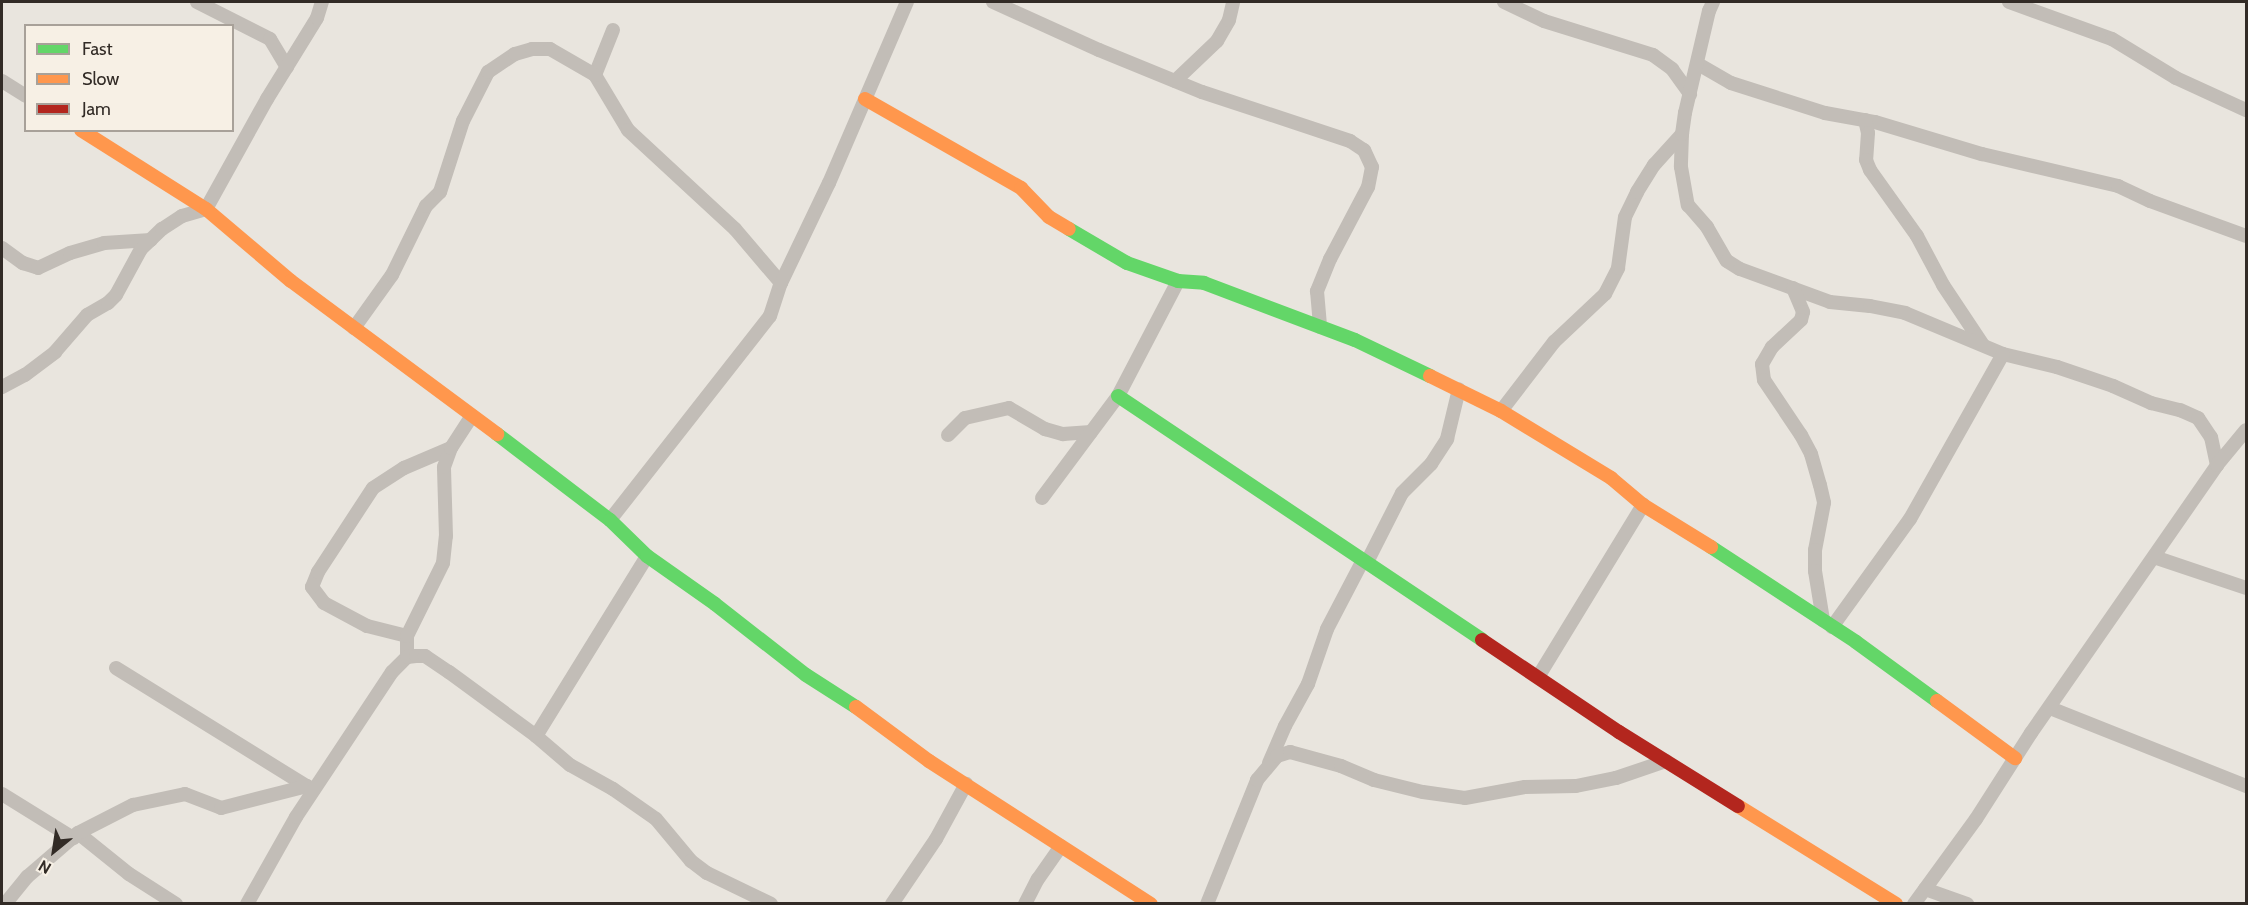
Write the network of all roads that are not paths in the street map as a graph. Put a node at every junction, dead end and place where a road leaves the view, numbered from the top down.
1 (197, 2) edge
2 (321, 2) edge
3 (907, 2) edge
4 (993, 2) edge
5 (1233, 2) edge
6 (1504, 2) edge
7 (1713, 2) edge
8 (2009, 2) edge
9 (613, 30) dead end
10 (1698, 64) junction
11 (287, 67) junction
12 (595, 75) junction
13 (2, 81) edge
14 (1174, 81) junction
15 (1690, 94) junction
16 (24, 95) edge
17 (865, 99) junction
18 (2247, 110) edge
19 (1865, 120) junction
20 (84, 132) edge
21 (1683, 134) junction
22 (206, 209) junction
23 (2247, 236) edge
24 (151, 240) junction
25 (2, 248) edge
26 (1178, 281) junction
27 (781, 283) junction
28 (1793, 288) junction
29 (1320, 327) junction
30 (354, 328) junction
31 (1984, 346) junction
32 (2003, 354) junction
33 (2, 387) edge
34 (1459, 389) junction
35 (1118, 396) junction
36 (1501, 411) junction
37 (472, 416) junction
38 (2247, 430) edge
39 (1091, 432) junction
40 (948, 435) dead end
41 (451, 448) junction
42 (2217, 465) junction
43 (1042, 498) dead end
44 (1643, 505) junction
45 (610, 520) junction
46 (647, 556) junction
47 (2154, 557) junction
48 (1365, 561) junction
49 (2247, 588) edge
50 (1828, 624) junction
51 (407, 636) junction
52 (407, 657) junction
53 (116, 668) dead end
54 (1538, 677) junction
55 (2050, 708) junction
56 (536, 736) junction
57 (2015, 758) junction
58 (1666, 761) junction
59 (1269, 763) junction
60 (966, 784) junction
61 (2247, 786) edge
62 (310, 787) junction
63 (2, 795) edge
64 (75, 835) junction
65 (1062, 846) junction
66 (1925, 889) junction
67 (4, 903) edge
68 (176, 903) edge
69 (247, 903) edge
70 (771, 903) edge
71 (892, 903) edge
72 (1025, 903) edge
73 (1151, 903) edge
74 (1207, 903) edge
75 (1896, 903) edge
76 (1914, 903) edge
77 (1967, 903) edge

1 - 11 street
2 - 11 street
3 - 17 street
4 - 14 street
5 - 14 street
6 - 15 street
7 - 10 street
8 - 18 street
9 - 12 street
10 - 15 street
10 - 19 street
11 - 22 street
12 - 27 street
12 - 30 street
13 - 16 street
14 - 29 street
15 - 21 street
17 - 26 street
17 - 27 street
19 - 23 street
19 - 31 street
20 - 22 street
21 - 28 street
21 - 36 street
22 - 24 street
22 - 30 street
24 - 25 street
24 - 33 street
26 - 29 street
26 - 35 street
27 - 45 street
28 - 31 street
28 - 50 street
29 - 34 street
30 - 37 street
31 - 32 street
32 - 42 street
32 - 50 street
34 - 36 street
34 - 48 street
35 - 39 street
35 - 48 street
36 - 44 street
37 - 41 street
37 - 45 street
38 - 42 street
39 - 40 street
39 - 43 street
41 - 51 street
41 - 51 street
42 - 47 street
44 - 50 street
44 - 54 street
45 - 46 street
46 - 56 street
46 - 60 street
47 - 49 street
47 - 55 street
48 - 54 street
48 - 59 street
50 - 57 street
51 - 52 street
52 - 56 street
52 - 62 street
53 - 62 street
54 - 58 street
55 - 57 street
55 - 61 street
56 - 70 street
57 - 66 street
58 - 59 street
58 - 75 street
59 - 74 street
60 - 65 street
60 - 71 street
62 - 64 street
62 - 69 street
63 - 64 street
64 - 67 street
64 - 68 street
65 - 72 street
65 - 73 street
66 - 76 street
66 - 77 street

